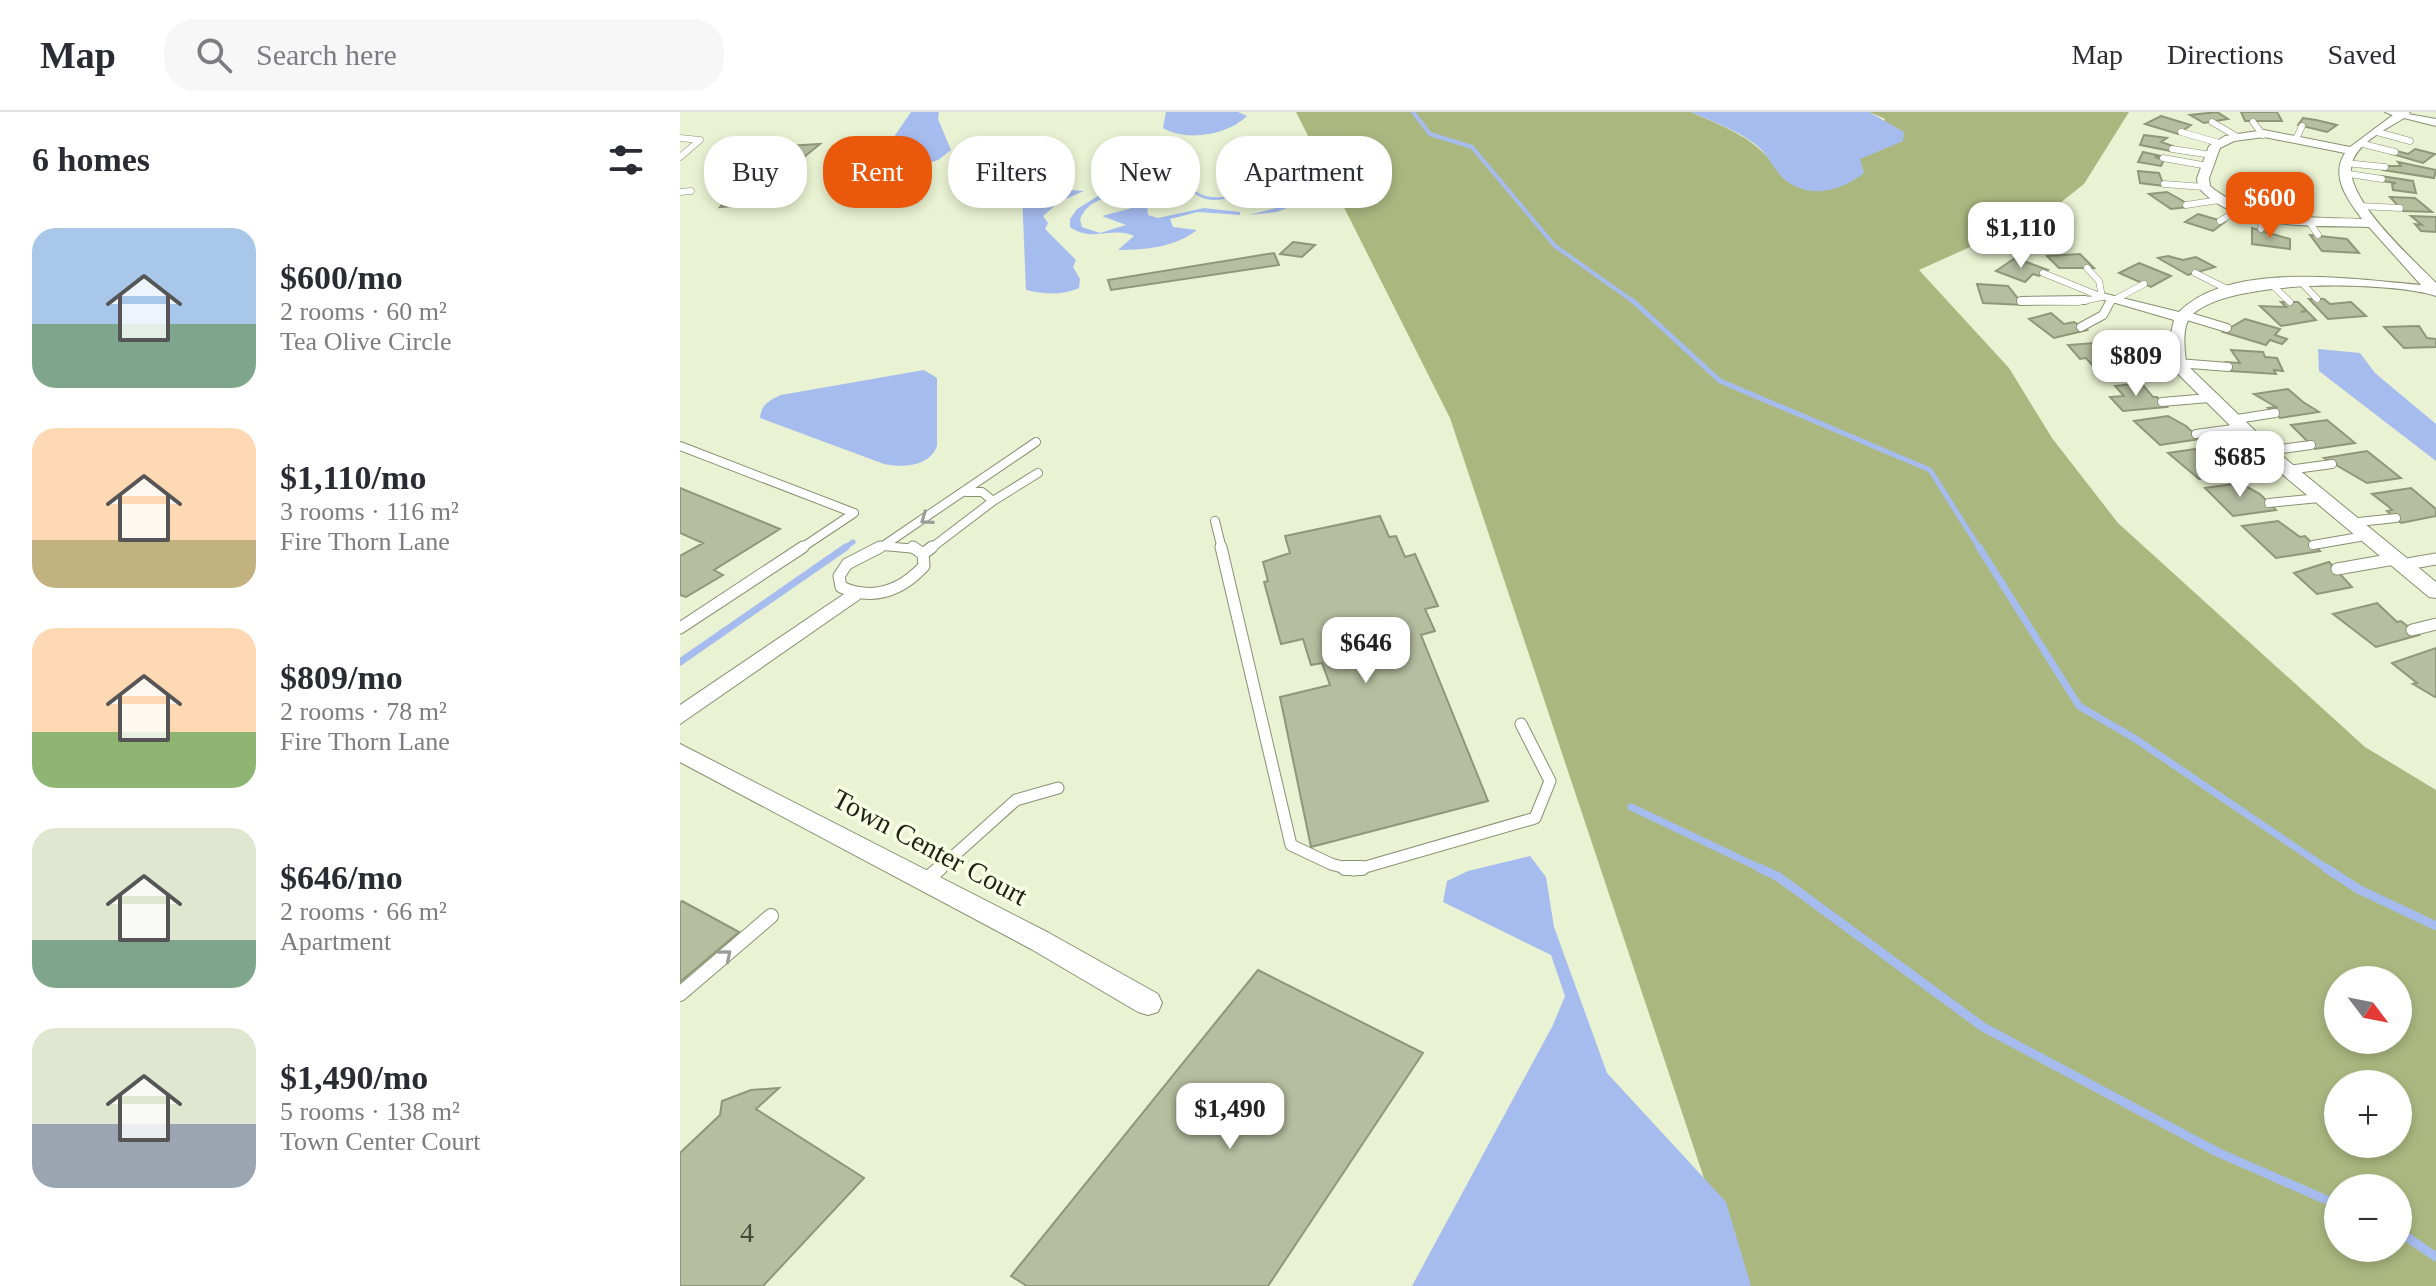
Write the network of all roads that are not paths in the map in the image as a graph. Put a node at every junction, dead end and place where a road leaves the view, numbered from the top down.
1 (2400, 113) edge
2 (2212, 122) dead end
3 (2253, 122) dead end
4 (2436, 123) edge
5 (2302, 126) dead end
6 (2181, 132) dead end
7 (2377, 132) junction
8 (2263, 135) junction
9 (2236, 136) junction
10 (680, 138) edge
11 (2296, 139) junction
12 (2410, 141) dead end
13 (2219, 143) junction
14 (2172, 149) dead end
15 (2395, 152) dead end
16 (680, 157) edge
17 (2163, 158) dead end
18 (2351, 158) junction
19 (2210, 161) junction
20 (2385, 167) dead end
21 (2382, 179) dead end
22 (2164, 184) dead end
23 (2204, 187) junction
24 (691, 191) dead end
25 (680, 192) edge
26 (2219, 200) junction
27 (2186, 205) dead end
28 (2360, 206) junction
29 (2400, 208) dead end
30 (2240, 209) junction
31 (2263, 214) junction
32 (2308, 220) junction
33 (2220, 221) dead end
34 (2374, 223) junction
35 (2261, 229) dead end
36 (2318, 235) dead end
37 (2087, 268) dead end
38 (2043, 273) dead end
39 (2195, 273) dead end
40 (2301, 282) junction
41 (2270, 283) junction
42 (2144, 284) dead end
43 (2229, 290) junction
44 (2435, 291) edge
45 (2109, 299) junction
46 (2317, 299) dead end
47 (2021, 301) dead end
48 (2290, 302) dead end
49 (2183, 317) junction
50 (2081, 327) dead end
51 (2227, 328) dead end
52 (2177, 343) junction
53 (2110, 346) dead end
54 (2178, 363) junction
55 (2228, 367) dead end
56 (2209, 398) junction
57 (2162, 402) dead end
58 (2275, 413) dead end
59 (2236, 424) junction
60 (2196, 434) dead end
61 (1036, 442) dead end
62 (2311, 445) dead end
63 (680, 446) edge
64 (2264, 449) junction
65 (2216, 452) dead end
66 (2332, 464) dead end
67 (2288, 470) junction
68 (1038, 473) dead end
69 (963, 493) junction
70 (2319, 498) junction
71 (993, 501) junction
72 (2269, 503) dead end
73 (2396, 518) dead end
74 (1215, 521) dead end
75 (2349, 523) junction
76 (2365, 536) junction
77 (2313, 545) dead end
78 (883, 546) junction
79 (923, 554) junction
80 (2436, 559) edge
81 (2398, 562) junction
82 (2337, 569) dead end
83 (2436, 592) edge
84 (853, 594) junction
85 (2436, 624) edge
86 (680, 628) edge
87 (2412, 630) dead end
88 (680, 716) edge
89 (1521, 724) dead end
90 (680, 752) edge
91 (1058, 788) dead end
92 (926, 880) junction
93 (771, 916) dead end
94 (680, 994) edge
95 (1148, 1003) dead end

1 - 4 street
1 - 7 street
2 - 9 lane
3 - 8 lane
5 - 11 lane
6 - 13 lane
7 - 12 lane
7 - 18 street
8 - 9 street
8 - 11 street
9 - 13 street
10 - 16 lane
11 - 18 street
13 - 19 street
14 - 19 lane
15 - 18 lane
17 - 19 lane
18 - 20 lane
18 - 21 lane
18 - 28 street
19 - 23 street
22 - 23 lane
23 - 26 street
24 - 25 lane
26 - 27 lane
26 - 30 street
28 - 29 lane
28 - 34 street
30 - 31 street
30 - 33 lane
31 - 32 street
31 - 35 lane
32 - 34 street
32 - 36 lane
34 - 44 street
37 - 45 lane
38 - 45 lane
39 - 43 lane
40 - 41 street
40 - 44 street
40 - 46 lane
41 - 43 street
41 - 48 lane
42 - 45 lane
43 - 49 street
45 - 47 lane
45 - 49 street
45 - 50 lane
49 - 51 lane
49 - 52 street
52 - 53 lane
52 - 54 street
54 - 55 lane
54 - 56 street
56 - 57 lane
56 - 59 street
58 - 59 lane
59 - 60 lane
59 - 64 street
61 - 69 lane
62 - 64 lane
63 - 86 lane
64 - 65 lane
64 - 67 street
66 - 67 lane
67 - 70 street
68 - 71 lane
69 - 71 lane
69 -> 78 lane
70 - 72 lane
70 - 75 street
71 - 79 lane
73 - 75 lane
74 - 89 lane
75 - 76 street
76 - 77 lane
76 - 81 street
78 - 79 lane
78 - 84 lane
79 - 84 lane
80 - 81 lane
81 - 82 lane
81 - 83 street
84 - 88 street
85 - 87 lane
90 - 92 street, Town Center Court
91 - 92 lane
92 - 95 street, Town Center Court
94 -> 93 lane

